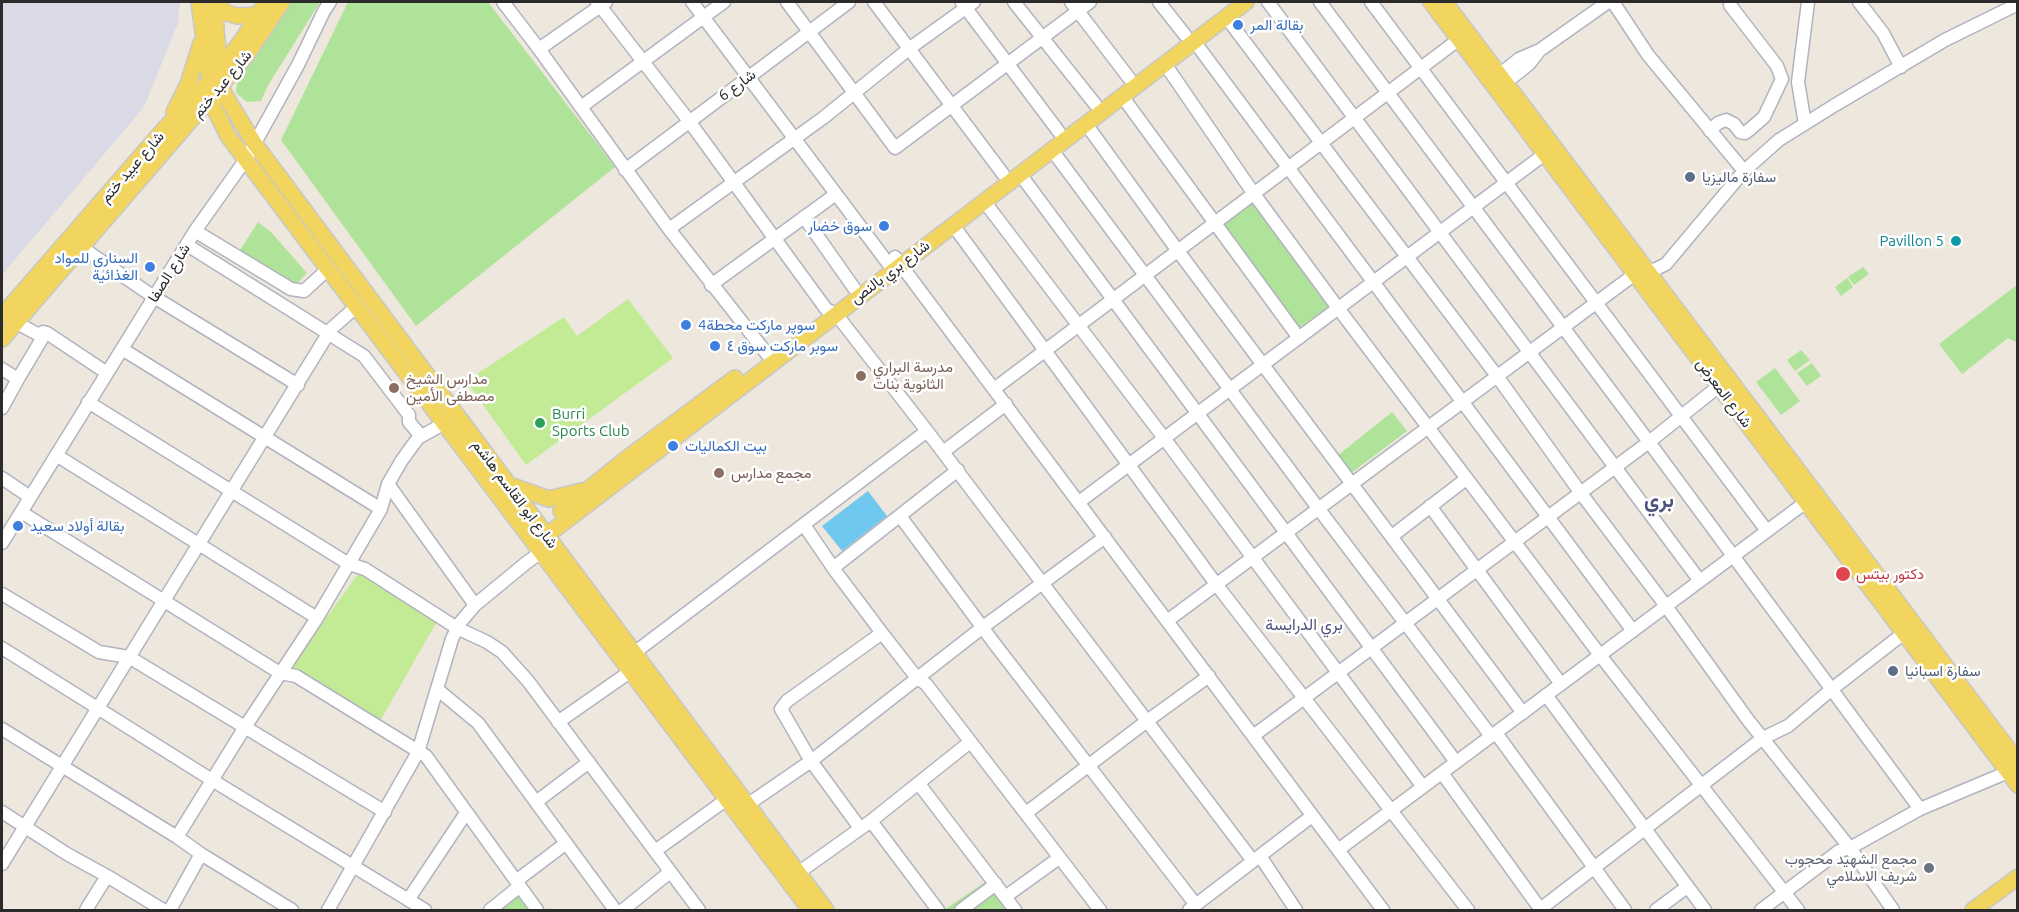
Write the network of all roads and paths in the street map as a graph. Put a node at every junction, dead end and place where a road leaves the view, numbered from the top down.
1 (199, 2) edge
2 (215, 2) edge
3 (282, 2) edge
4 (330, 2) edge
5 (503, 2) edge
6 (692, 2) edge
7 (724, 2) edge
8 (787, 2) edge
9 (849, 2) edge
10 (874, 2) edge
11 (1014, 2) edge
12 (1090, 2) edge
13 (1159, 2) edge
14 (1229, 2) edge
15 (1246, 2) edge
16 (1268, 2) edge
17 (1320, 2) edge
18 (1371, 2) edge
19 (1431, 2) edge
20 (1444, 2) edge
21 (1608, 2) edge
22 (1613, 2) edge
23 (1808, 2) edge
24 (1860, 2) edge
25 (601, 3) edge
26 (967, 4) edge
27 (2018, 4) edge
28 (1730, 5) dead end
29 (1074, 6) edge
30 (262, 8) edge
31 (703, 17) junction
32 (1226, 17) junction
33 (809, 31) junction
34 (1463, 36) junction
35 (203, 37) junction
36 (1042, 38) junction
37 (1190, 38) junction
38 (910, 48) junction
39 (539, 49) junction
40 (642, 62) junction
41 (1008, 63) junction
42 (1165, 64) junction
43 (1901, 66) junction
44 (1420, 68) junction
45 (748, 77) junction
46 (1129, 78) junction
47 (215, 83) junction
48 (1498, 83) junction
49 (854, 92) junction
50 (1389, 92) junction
51 (1122, 96) junction
52 (1095, 104) junction
53 (951, 106) junction
54 (581, 107) junction
55 (1355, 118) junction
56 (689, 121) junction
57 (1086, 124) junction
58 (1804, 124) junction
59 (167, 126) junction
60 (1710, 131) junction
61 (1059, 132) junction
62 (794, 138) junction
63 (254, 142) junction
64 (1320, 144) junction
65 (1052, 150) junction
66 (1549, 151) junction
67 (246, 159) junction
68 (156, 162) joint
69 (1289, 167) junction
70 (625, 170) junction
71 (1744, 171) junction
72 (1003, 174) junction
73 (1020, 174) junction
74 (734, 182) junction
75 (1507, 182) junction
76 (836, 194) junction
77 (1254, 194) junction
78 (984, 201) junction
79 (1474, 207) junction
80 (804, 218) junction
81 (1215, 223) junction
82 (953, 225) junction
83 (669, 229) junction
84 (195, 231) junction
85 (1440, 232) junction
86 (776, 238) junction
87 (187, 245) junction
88 (81, 246) junction
89 (1178, 251) junction
90 (1407, 257) junction
91 (894, 264) junction
92 (329, 268) junction
93 (1641, 273) junction
94 (1146, 275) junction
95 (1373, 282) junction
96 (711, 285) junction
97 (854, 288) junction
98 (154, 297) junction
99 (1113, 300) junction
100 (1597, 302) junction
101 (357, 306) junction
102 (1338, 308) junction
103 (831, 311) junction
104 (8, 319) edge
105 (1079, 325) junction
106 (1563, 327) junction
107 (329, 333) junction
108 (43, 337) junction
109 (1299, 338) junction
110 (2, 339) edge
111 (122, 349) junction
112 (1046, 350) junction
113 (1529, 352) junction
114 (767, 354) junction
115 (1263, 365) junction
116 (2, 369) edge
117 (107, 373) junction
118 (1497, 376) junction
119 (18, 379) junction
120 (298, 385) junction
121 (1725, 388) junction
122 (994, 389) junction
123 (1230, 389) junction
124 (88, 402) junction
125 (1462, 402) junction
126 (1006, 404) junction
127 (2, 408) edge
128 (1197, 414) junction
129 (1681, 416) junction
130 (445, 423) junction
131 (1428, 427) junction
132 (927, 430) junction
133 (421, 436) junction
134 (265, 437) junction
135 (1164, 438) junction
136 (1649, 442) junction
137 (943, 452) junction
138 (56, 455) junction
139 (1129, 464) junction
140 (1616, 467) junction
141 (958, 470) junction
142 (2, 478) edge
143 (1466, 479) junction
144 (1352, 483) junction
145 (388, 484) junction
146 (507, 484) junction
147 (587, 489) junction
148 (232, 491) junction
149 (1580, 492) junction
150 (30, 497) junction
151 (1079, 502) junction
152 (1806, 502) junction
153 (1430, 506) junction
154 (381, 508) junction
155 (1318, 508) junction
156 (21, 512) junction
157 (900, 516) junction
158 (1548, 516) junction
159 (1828, 522) junction
160 (804, 525) junction
161 (1767, 531) junction
162 (1286, 533) junction
163 (1392, 536) junction
164 (1105, 537) junction
165 (541, 540) junction
166 (1515, 542) junction
167 (2, 543) edge
168 (198, 545) junction
169 (1733, 556) junction
170 (1253, 557) junction
171 (348, 564) junction
172 (833, 568) junction
173 (1476, 571) junction
174 (1700, 581) junction
175 (1042, 582) junction
176 (1216, 584) junction
177 (2, 594) edge
178 (1438, 597) junction
179 (164, 601) junction
180 (475, 605) junction
181 (1666, 606) junction
182 (317, 618) junction
183 (1167, 621) junction
184 (1404, 623) junction
185 (983, 627) junction
186 (457, 628) junction
187 (1633, 631) junction
188 (882, 633) junction
189 (1904, 633) junction
190 (2, 648) edge
191 (1373, 648) junction
192 (634, 653) junction
193 (1600, 655) junction
194 (129, 657) junction
195 (631, 671) junction
196 (280, 673) junction
197 (1339, 673) junction
198 (1209, 676) junction
199 (917, 678) junction
200 (1561, 684) junction
201 (437, 689) junction
202 (1832, 689) junction
203 (1546, 695) junction
204 (1303, 699) junction
205 (98, 708) junction
206 (1523, 713) junction
207 (1147, 721) junction
208 (558, 722) junction
209 (245, 727) junction
210 (2, 729) edge
211 (1494, 735) junction
212 (1253, 736) junction
213 (1763, 738) junction
214 (970, 742) junction
215 (418, 752) junction
216 (811, 761) junction
217 (589, 762) junction
218 (1456, 762) junction
219 (1090, 765) junction
220 (61, 767) junction
221 (2013, 767) edge
222 (1442, 773) junction
223 (212, 780) junction
224 (919, 784) junction
225 (1703, 785) junction
226 (2018, 785) edge
227 (1423, 787) junction
228 (727, 799) junction
229 (536, 802) junction
230 (747, 805) junction
231 (1920, 808) junction
232 (1391, 811) junction
233 (2, 812) edge
234 (385, 812) junction
235 (466, 813) junction
236 (1026, 813) junction
237 (1312, 816) junction
238 (871, 821) junction
239 (24, 826) junction
240 (860, 828) junction
241 (1644, 830) junction
242 (177, 837) junction
243 (565, 844) junction
244 (1850, 848) junction
245 (1338, 850) junction
246 (655, 851) junction
247 (201, 854) junction
248 (1059, 858) junction
249 (1256, 858) junction
250 (2, 864) edge
251 (354, 866) junction
252 (1594, 867) junction
253 (670, 872) junction
254 (798, 873) junction
255 (107, 876) junction
256 (2017, 878) edge
257 (518, 883) junction
258 (996, 884) junction
259 (1687, 887) junction
260 (1785, 892) junction
261 (1005, 897) junction
262 (408, 900) junction
263 (1192, 908) edge
264 (86, 910) edge
265 (163, 910) edge
266 (170, 910) edge
267 (292, 910) edge
268 (328, 910) edge
269 (425, 910) edge
270 (490, 910) edge
271 (537, 910) edge
272 (615, 910) edge
273 (623, 910) edge
274 (699, 910) edge
275 (810, 910) edge
276 (826, 910) edge
277 (938, 910) edge
278 (961, 910) edge
279 (1015, 910) edge
280 (1100, 910) edge
281 (1296, 910) edge
282 (1383, 910) edge
283 (1468, 910) edge
284 (1540, 910) edge
285 (1625, 910) edge
286 (1656, 910) edge
287 (1705, 910) edge
288 (1761, 910) edge
289 (1798, 910) edge
290 (1893, 910) edge
291 (1973, 910) edge

1 - 35 main road
2 - 30 main road
2 - 47 main road
3 - 47 main road, شارع عبد ختم
4 - 63 street, شارع الصفا
5 - 39 street
6 - 31 street
7 - 31 street
8 - 33 street
9 - 33 street, شارع 6
10 - 38 street
11 - 36 street
12 - 29 street
13 - 37 street
14 - 37 main road, شارع بري بالنص
15 - 32 main road, شارع بري بالنص
16 - 55 street
17 - 50 street
18 - 44 street
19 - 34 main road, شارع المعرض
20 - 34 main road, شارع المعرض
21 - 48 street
22 - 60 street
23 - 58 street
24 - 43 street
25 - 39 street
25 - 40 street
26 - 38 street
26 - 41 street
27 - 43 street
28 - 60 street
29 - 36 street
29 - 46 street
30 - 47 main road, شارع عبيد ختم
31 - 40 street
31 - 45 street
32 - 37 main road, شارع بري بالنص
32 - 64 street
33 - 45 street, شارع 6
33 - 49 street
34 - 44 street
34 - 48 main road, شارع المعرض
35 - 47 main road
35 - 59 main road
36 - 41 street
36 - 52 street
37 - 42 main road, شارع بري بالنص
37 - 46 main road, شارع بري بالنص
37 - 69 street
38 - 49 street
38 - 53 street
39 - 54 street
40 - 54 street
40 - 56 street
41 - 53 street
41 - 61 street
42 - 51 main road, شارع بري بالنص
42 - 77 street
43 - 58 street
44 - 50 street
44 - 75 street
45 - 56 street, شارع 6
45 - 62 street
46 - 52 main road, شارع بري بالنص
47 - 59 main road, شارع عبيد ختم
47 - 63 main road, شارع ابو القاسم هاشم
47 - 67 main road, شارع ابو القاسم هاشم
47 - 68 main road, شارع عبد ختم
48 - 66 main road, شارع المعرض
49 - 53 street
49 - 62 street
50 - 55 street
50 - 79 street
51 - 57 main road, شارع بري بالنص
51 - 81 street
52 - 61 main road, شارع بري بالنص
53 - 72 street
54 - 70 street
55 - 64 street
55 - 85 street
56 - 70 street, شارع 6
56 - 74 street
57 - 65 main road, شارع بري بالنص
57 - 89 street
58 - 71 street
59 - 104 main road, شارع عبيد ختم
60 - 71 street
61 - 72 main road, شارع بري بالنص
62 - 74 street
62 - 76 street
63 - 67 street, شارع الصفا
63 - 146 main road, شارع ابو القاسم هاشم
64 - 69 street
64 - 90 street
65 - 73 main road, شارع بري بالنص
65 - 94 street
66 - 75 street
66 - 93 main road, شارع المعرض
67 - 84 street, شارع الصفا
67 - 92 main road, شارع ابو القاسم هاشم
68 - 88 main road, شارع عبيد ختم
69 - 77 street
69 - 95 street
70 - 83 street
71 - 93 street
72 - 91 main road, شارع بري بالنص
73 - 78 main road, شارع بري بالنص
73 - 99 street
74 - 83 street
74 - 86 street
75 - 79 street
75 - 100 street
76 - 80 street
76 - 91 street
77 - 81 street
77 - 102 street
78 - 82 main road, شارع بري بالنص
78 - 105 street
79 - 85 street
79 - 106 street
80 - 86 street
80 - 97 street
81 - 89 street
81 - 109 street
82 - 91 main road, شارع بري بالنص
82 - 112 street
83 - 96 street
84 - 87 street, شارع الصفا
84 - 92 street
85 - 90 street
85 - 113 street
86 - 96 street
86 - 103 street
87 - 98 street, شارع الصفا
87 - 107 street
88 - 98 street
88 - 104 main road, شارع عبيد ختم
89 - 94 street
89 - 115 street
90 - 95 street
90 - 118 street
91 - 97 main road, شارع بري بالنص
91 - 103 main road, شارع بري بالنص
91 - 122 street
92 - 101 main road, شارع ابو القاسم هاشم
93 - 100 street
93 - 121 main road, شارع المعرض
94 - 99 street
94 - 123 street
95 - 102 street
95 - 125 street
96 - 114 street
97 - 103 main road, شارع بري بالنص
98 - 111 street, شارع الصفا
98 - 120 street
99 - 105 street
99 - 128 street
100 - 106 street
100 - 129 street
101 - 107 street
101 - 130 main road, شارع ابو القاسم هاشم
102 - 109 street
102 - 131 street
103 - 114 main road, شارع بري بالنص
103 - 132 street
103 - 165 main road, شارع بري بالنص
104 - 108 street
104 - 110 main road, شارع عبيد ختم
105 - 112 street
105 - 135 street
106 - 113 street
106 - 136 street
107 - 120 street
107 - 133 street
108 - 117 street
108 - 119 street
109 - 115 street
111 - 117 street, شارع الصفا
111 - 134 street
112 - 122 street
112 - 139 street
113 - 118 street
113 - 140 street
114 - 147 main road, شارع بري بالنص
115 - 123 street
115 - 144 street
116 - 119 street
117 - 124 street, شارع الصفا
118 - 125 street
118 - 149 street
119 - 127 street
120 - 134 street
121 - 129 street
121 - 152 main road, شارع المعرض
121 - 159 main road, شارع المعرض
122 - 126 street
123 - 128 street
123 - 155 street
124 - 138 street, شارع الصفا
124 - 148 street
125 - 131 street
125 - 158 street
126 - 137 street
126 - 151 street
128 - 135 street
128 - 162 street
129 - 136 street
129 - 161 street
130 - 133 street
130 - 165 main road, شارع ابو القاسم هاشم
131 - 143 street
131 - 144 street
132 - 137 street
132 - 160 street
133 - 145 street
134 - 148 street
134 - 154 street
135 - 139 street
135 - 170 street
136 - 140 street
136 - 169 street
137 - 141 street
138 - 150 street, شارع الصفا
138 - 168 street
139 - 151 street
139 - 176 street
140 - 149 street
140 - 174 street
141 - 157 street
141 - 175 street
142 - 150 street
143 - 153 street
143 - 166 street
144 - 155 street
144 - 163 street
145 - 154 street
145 - 180 street
146 - 147 main road
146 - 165 main road, شارع ابو القاسم هاشم
147 - 165 main road, شارع بري بالنص
148 - 168 street
148 - 171 street
149 - 158 street
149 - 181 street
150 - 156 street, شارع الصفا
151 - 164 street
152 - 159 main road, شارع المعرض
152 - 161 street
153 - 163 street
153 - 173 street
154 - 171 street
155 - 162 street
155 - 184 street
156 - 167 street, شارع الصفا
156 - 179 street
157 - 172 street
157 - 185 street
158 - 166 street
158 - 187 street
159 - 189 main road, شارع المعرض
159 - 221 main road, شارع المعرض
160 - 172 street
160 - 192 street
161 - 169 street
162 - 170 street
162 - 191 street
163 - 178 street
164 - 175 street
164 - 183 street
165 - 180 street
165 - 192 main road, شارع ابو القاسم هاشم
165 - 195 main road, شارع ابو القاسم هاشم
166 - 173 street
166 - 193 street
168 - 179 street
168 - 182 street
169 - 174 street
169 - 202 street
170 - 176 street
170 - 197 street
171 - 182 street
171 - 186 street
172 - 188 street
173 - 178 street
173 - 200 street
174 - 181 street
175 - 185 street
175 - 207 street
176 - 183 street
176 - 204 street
177 - 194 street
178 - 184 street
178 - 206 street
179 - 194 street
179 - 196 street
180 - 186 street
181 - 187 street
181 - 213 street
182 - 196 street
183 - 198 street
184 - 191 street
184 - 211 street
185 - 199 street
185 - 219 street
186 - 201 street
186 - 208 street
187 - 193 street
188 - 199 street
188 - 216 street
189 - 202 street
189 - 221 main road, شارع المعرض
190 - 205 street
191 - 197 street
191 - 218 street
192 - 230 main road, شارع ابو القاسم هاشم
193 - 200 street
193 - 225 street
194 - 205 street
194 - 209 street
195 - 208 street
195 - 228 main road, شارع ابو القاسم هاشم
196 - 209 street
196 - 215 street
197 - 204 street
197 - 227 street
198 - 207 street
198 - 212 street
199 - 214 street
199 - 216 street
200 - 203 street
201 - 215 street
201 - 229 street
202 - 213 street
202 - 231 street
203 - 206 street
203 - 241 street
204 - 212 street
204 - 232 street
205 - 220 street
205 - 223 street
206 - 211 street
207 - 219 street
207 - 249 street
208 - 217 street
209 - 223 street
209 - 234 street
210 - 220 street
211 - 218 street
211 - 252 street
212 - 237 street
213 - 225 street
213 - 244 street
214 - 224 street
214 - 236 street
215 - 234 street
215 - 235 street
216 - 230 street
216 - 240 street
217 - 229 street
217 - 246 street
218 - 222 street
219 - 236 street
219 - 263 street
220 - 239 street
220 - 242 street
221 - 226 main road, شارع المعرض
221 - 231 street
222 - 227 street
222 - 284 street
223 - 242 street
223 - 251 street
224 - 238 street
224 - 258 street
225 - 241 street
225 - 260 street
227 - 232 street
228 - 246 street
228 - 275 main road, شارع ابو القاسم هاشم
229 - 243 street
230 - 254 main road, شارع ابو القاسم هاشم
231 - 244 street
232 - 245 street
232 - 283 street
233 - 239 street
234 - 251 street
235 - 257 street
235 - 262 street
236 - 248 street
237 - 245 street
237 - 249 street
238 - 240 street
238 - 277 street
239 - 250 street
239 - 255 street
240 - 254 street
241 - 252 street
241 - 259 street
242 - 247 street
243 - 257 street
243 - 272 street
244 - 260 street
244 - 290 street
245 - 282 street
246 - 253 street
247 - 266 street
247 - 267 street
248 - 261 street
248 - 280 street
249 - 263 street
249 - 281 street
251 - 262 street
251 - 268 street
252 - 284 street
252 - 285 street
253 - 273 street
253 - 274 street
254 - 276 main road, شارع ابو القاسم هاشم
255 - 264 street
255 - 265 street
256 - 291 main road
257 - 270 street
257 - 271 street
258 - 261 street
258 - 278 street
259 - 286 street
259 - 287 street
260 - 288 street
260 - 289 street
261 - 279 street
262 - 269 street

